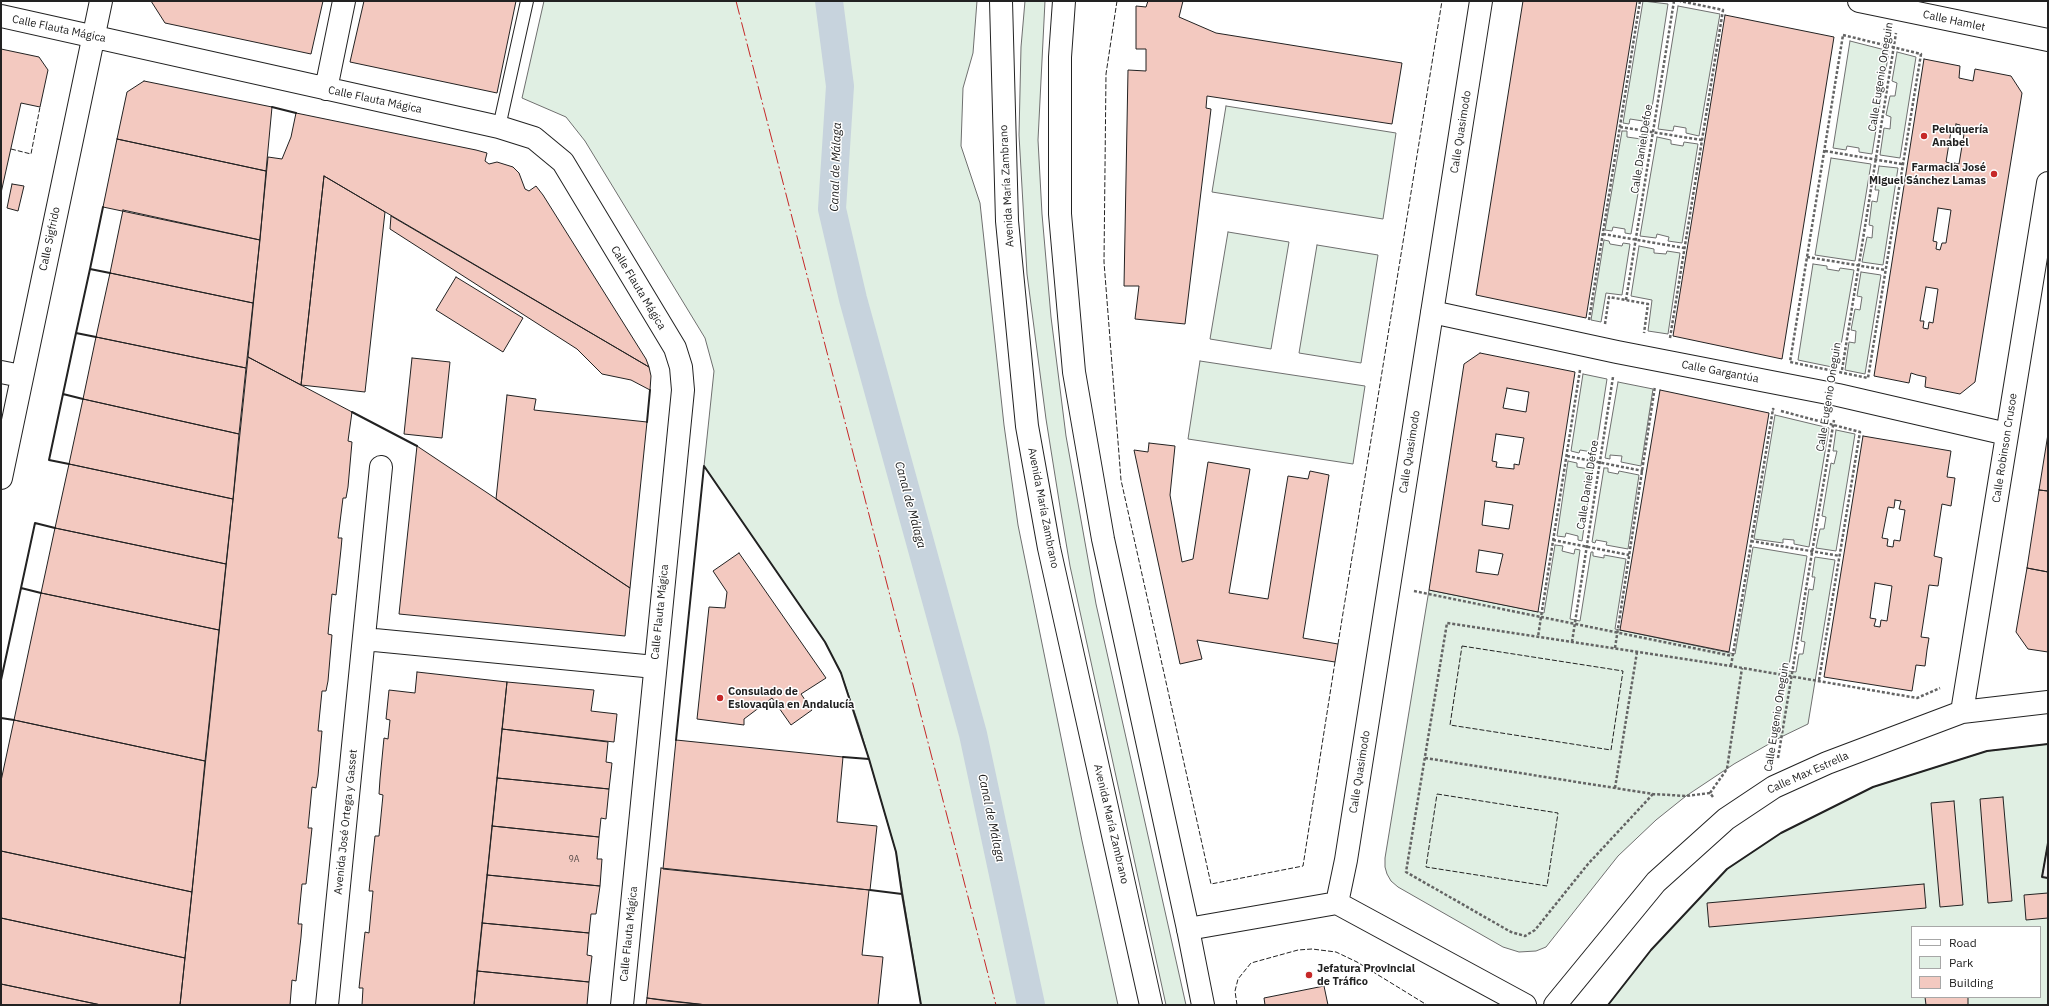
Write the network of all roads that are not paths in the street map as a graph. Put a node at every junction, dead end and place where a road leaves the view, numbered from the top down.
1 (101, 1) edge
2 (344, 1) edge
3 (527, 1) edge
4 (1001, 1) edge
5 (1064, 1) edge
6 (1481, 1) edge
7 (1860, 1) edge
8 (1, 16) edge
9 (93, 36) junction
10 (2048, 40) edge
11 (326, 89) junction
12 (499, 127) junction
13 (2048, 184) edge
14 (1432, 312) junction
15 (11, 374) edge
16 (2007, 434) junction
17 (381, 466) dead end
18 (1, 478) edge
19 (364, 639) junction
20 (655, 667) junction
21 (2048, 702) edge
22 (1962, 712) junction
23 (1337, 903) junction
24 (1188, 929) junction
25 (327, 1005) edge
26 (622, 1005) edge
27 (1151, 1005) edge
28 (1203, 1005) edge
29 (1524, 1005) edge
30 (1555, 1005) edge

1 - 9 street, Calle Sigfrido
2 - 11 street
3 - 12 lane
4 - 27 street, Avenida María Zambrano
5 - 24 street
6 - 14 street, Calle Quasimodo
7 - 10 street, Calle Hamlet
8 - 9 street, Calle Flauta Mágica
9 - 11 street, Calle Flauta Mágica
9 - 15 street, Calle Sigfrido
11 - 12 street, Calle Flauta Mágica
12 - 20 street, Calle Flauta Mágica
13 - 16 street, Calle Robinson Crusoe
14 - 16 street, Calle Gargantúa
14 - 23 street, Calle Quasimodo
15 - 18 street, Calle Sigfrido
16 - 22 street, Calle Robinson Crusoe
17 - 19 street, Avenida José Ortega y Gasset
19 - 20 street
19 - 25 street, Avenida José Ortega y Gasset
20 - 26 street, Calle Flauta Mágica
21 - 22 street, Calle Max Estrella
22 - 30 street, Calle Max Estrella
23 - 24 street
23 - 29 street
24 - 28 street

